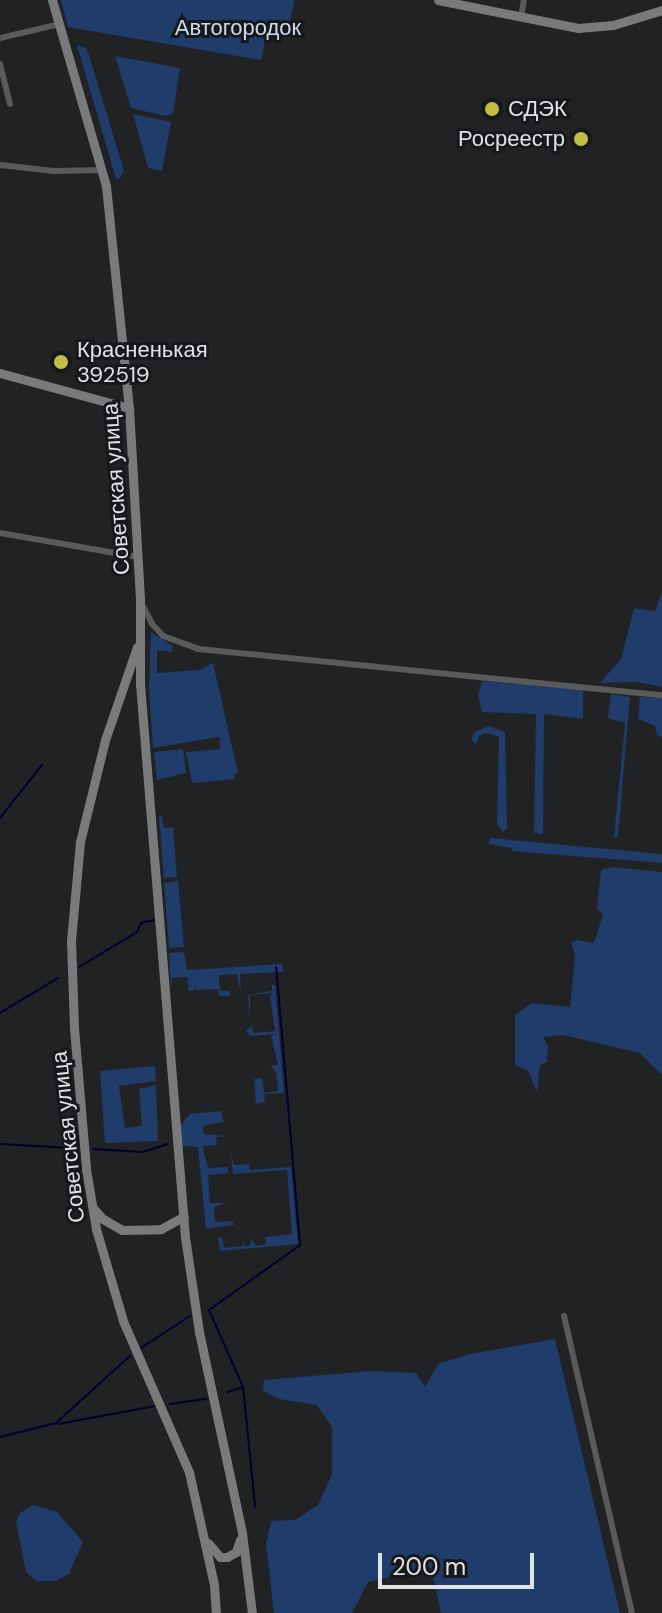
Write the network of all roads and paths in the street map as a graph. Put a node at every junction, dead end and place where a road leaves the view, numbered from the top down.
1 (52, 0) edge
2 (438, 0) edge
3 (524, 0) edge
4 (662, 10) edge
5 (521, 18) junction
6 (60, 24) junction
7 (0, 38) edge
8 (0, 64) edge
9 (10, 104) dead end
10 (0, 165) edge
11 (103, 170) junction
12 (0, 373) edge
13 (129, 408) junction
14 (0, 533) edge
15 (138, 557) junction
16 (140, 600) junction
17 (137, 646) junction
18 (662, 695) edge
19 (92, 1207) junction
20 (184, 1216) junction
21 (564, 1316) dead end
22 (242, 1533) junction
23 (205, 1537) junction
24 (216, 1613) edge
25 (252, 1613) edge
26 (632, 1613) edge

1 - 6 main road, Советская улица
2 - 5 main road
3 - 5 street
4 - 5 main road
6 - 7 street
6 - 11 main road, Советская улица
8 - 9 street
10 - 11 street
11 - 13 main road, Советская улица
12 - 13 main road
13 - 15 main road, Советская улица
14 - 15 street
15 - 16 main road, Советская улица
16 - 17 main road, Советская улица
16 - 18 street
17 - 19 main road, Советская улица
17 - 20 main road
19 - 20 main road
19 - 23 main road, Советская улица
20 - 22 main road
21 - 26 street
22 - 23 main road
22 - 25 main road
23 - 24 main road, Советская улица

